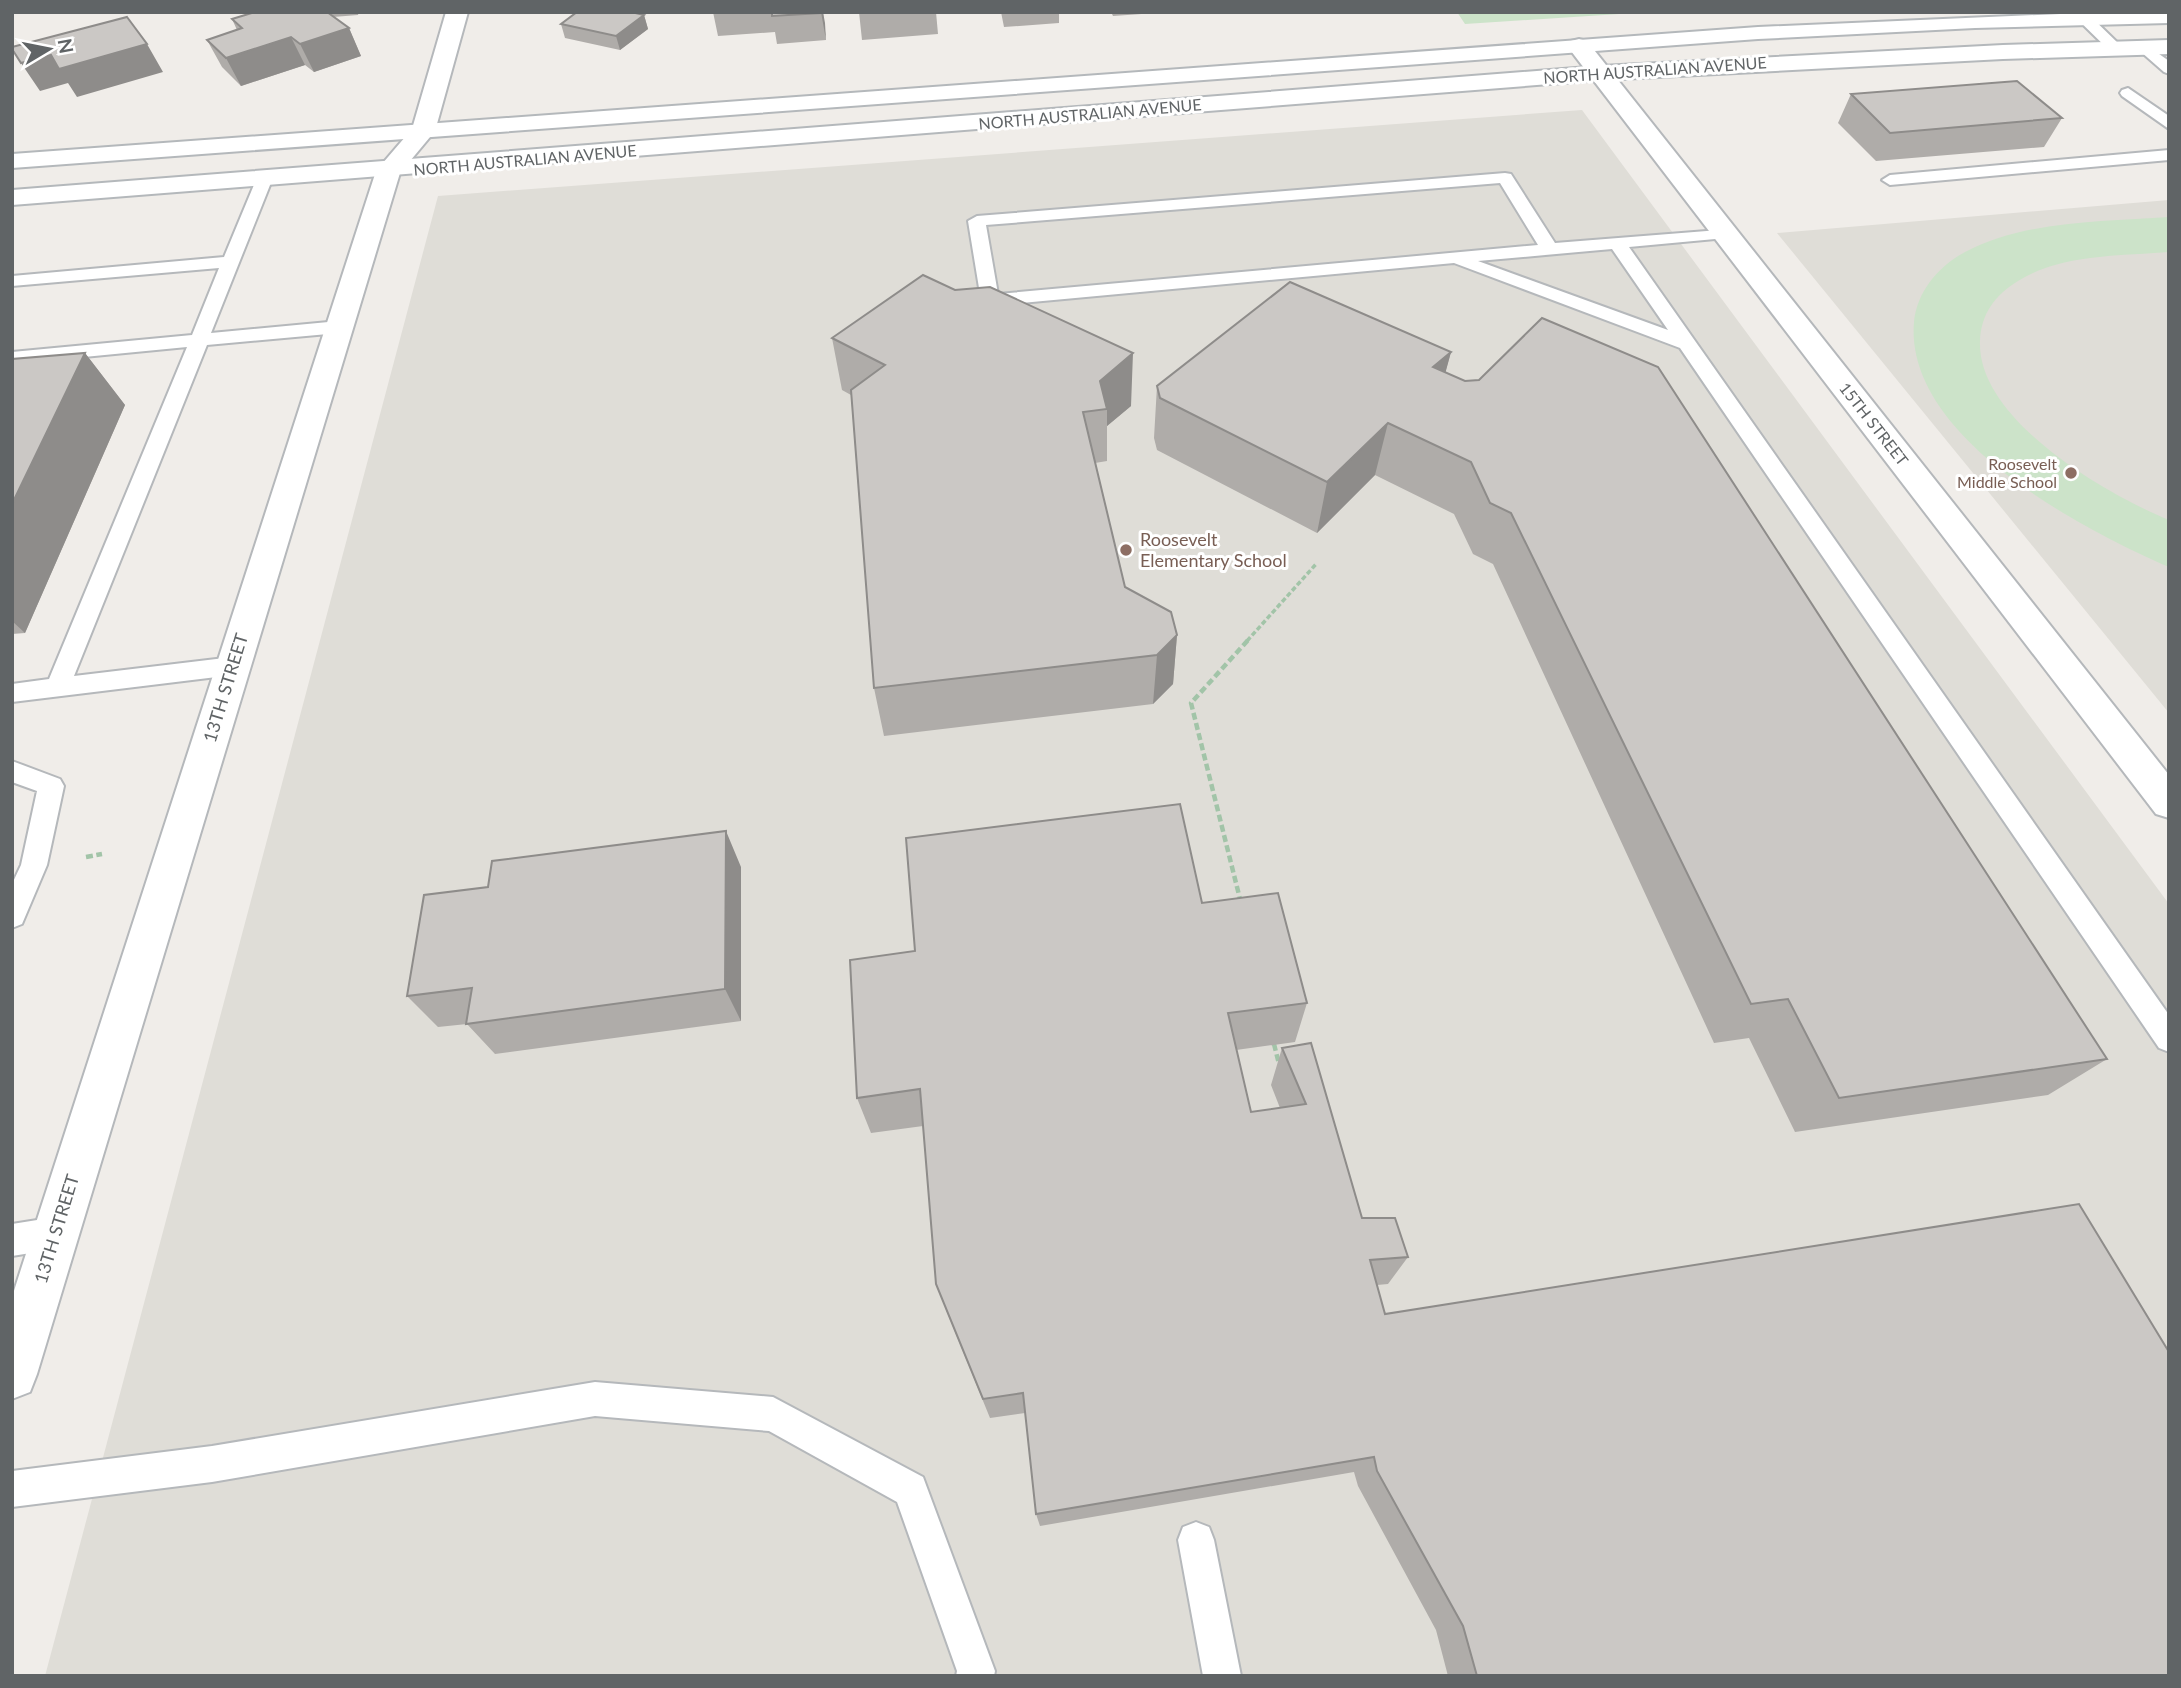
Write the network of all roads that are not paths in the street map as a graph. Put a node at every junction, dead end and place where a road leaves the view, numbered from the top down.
1 (457, 12) edge
2 (2081, 16) edge
3 (2161, 19) edge
4 (1579, 46) junction
5 (2169, 47) edge
6 (2145, 48) junction
7 (2116, 49) junction
8 (2169, 69) edge
9 (1601, 73) junction
10 (2128, 93) dead end
11 (2169, 124) edge
12 (423, 131) junction
13 (2169, 155) edge
14 (12, 161) edge
15 (388, 170) junction
16 (264, 180) junction
17 (1890, 180) dead end
18 (12, 198) edge
19 (1726, 233) junction
20 (1617, 243) junction
21 (1550, 249) junction
22 (1452, 258) junction
23 (231, 262) junction
24 (12, 281) edge
25 (339, 327) junction
26 (199, 341) junction
27 (1687, 344) junction
28 (12, 358) edge
29 (233, 666) junction
30 (57, 688) junction
31 (12, 693) edge
32 (12, 771) edge
33 (2169, 803) edge
34 (12, 916) edge
35 (2169, 1039) edge
36 (56, 1233) junction
37 (12, 1240) edge
38 (12, 1374) edge
39 (12, 1489) edge
40 (1196, 1540) edge
41 (975, 1676) edge
42 (1222, 1676) edge

1 - 12 main road, 13TH STREET
2 - 3 main road, NORTH AUSTRALIAN AVENUE
2 - 4 main road, NORTH AUSTRALIAN AVENUE
2 - 7 lane
4 - 9 main road, 15TH STREET
4 - 12 main road, NORTH AUSTRALIAN AVENUE
5 - 6 main road, NORTH AUSTRALIAN AVENUE
6 - 7 main road, NORTH AUSTRALIAN AVENUE
6 - 8 lane
7 - 9 main road, NORTH AUSTRALIAN AVENUE
9 - 15 main road, NORTH AUSTRALIAN AVENUE
9 - 19 main road, 15TH STREET
10 - 11 lane
12 - 14 main road, NORTH AUSTRALIAN AVENUE
12 - 15 main road, 13TH STREET
13 - 17 lane
15 - 16 main road, NORTH AUSTRALIAN AVENUE
15 - 25 main road, 13TH STREET
16 - 18 main road, NORTH AUSTRALIAN AVENUE
16 - 23 lane
19 - 20 lane
19 - 33 main road, 15TH STREET
20 - 21 lane
20 - 27 lane
21 - 22 lane
21 - 22 lane
22 - 27 lane
23 - 24 lane
23 - 26 lane
25 - 26 lane
25 - 29 main road, 13TH STREET
26 - 28 lane
26 - 30 lane
27 - 35 lane
29 - 30 lane
29 - 36 main road, 13TH STREET
30 - 31 lane
32 - 34 lane
36 - 37 lane
36 - 38 main road, 13TH STREET
39 - 41 lane
40 - 42 lane

